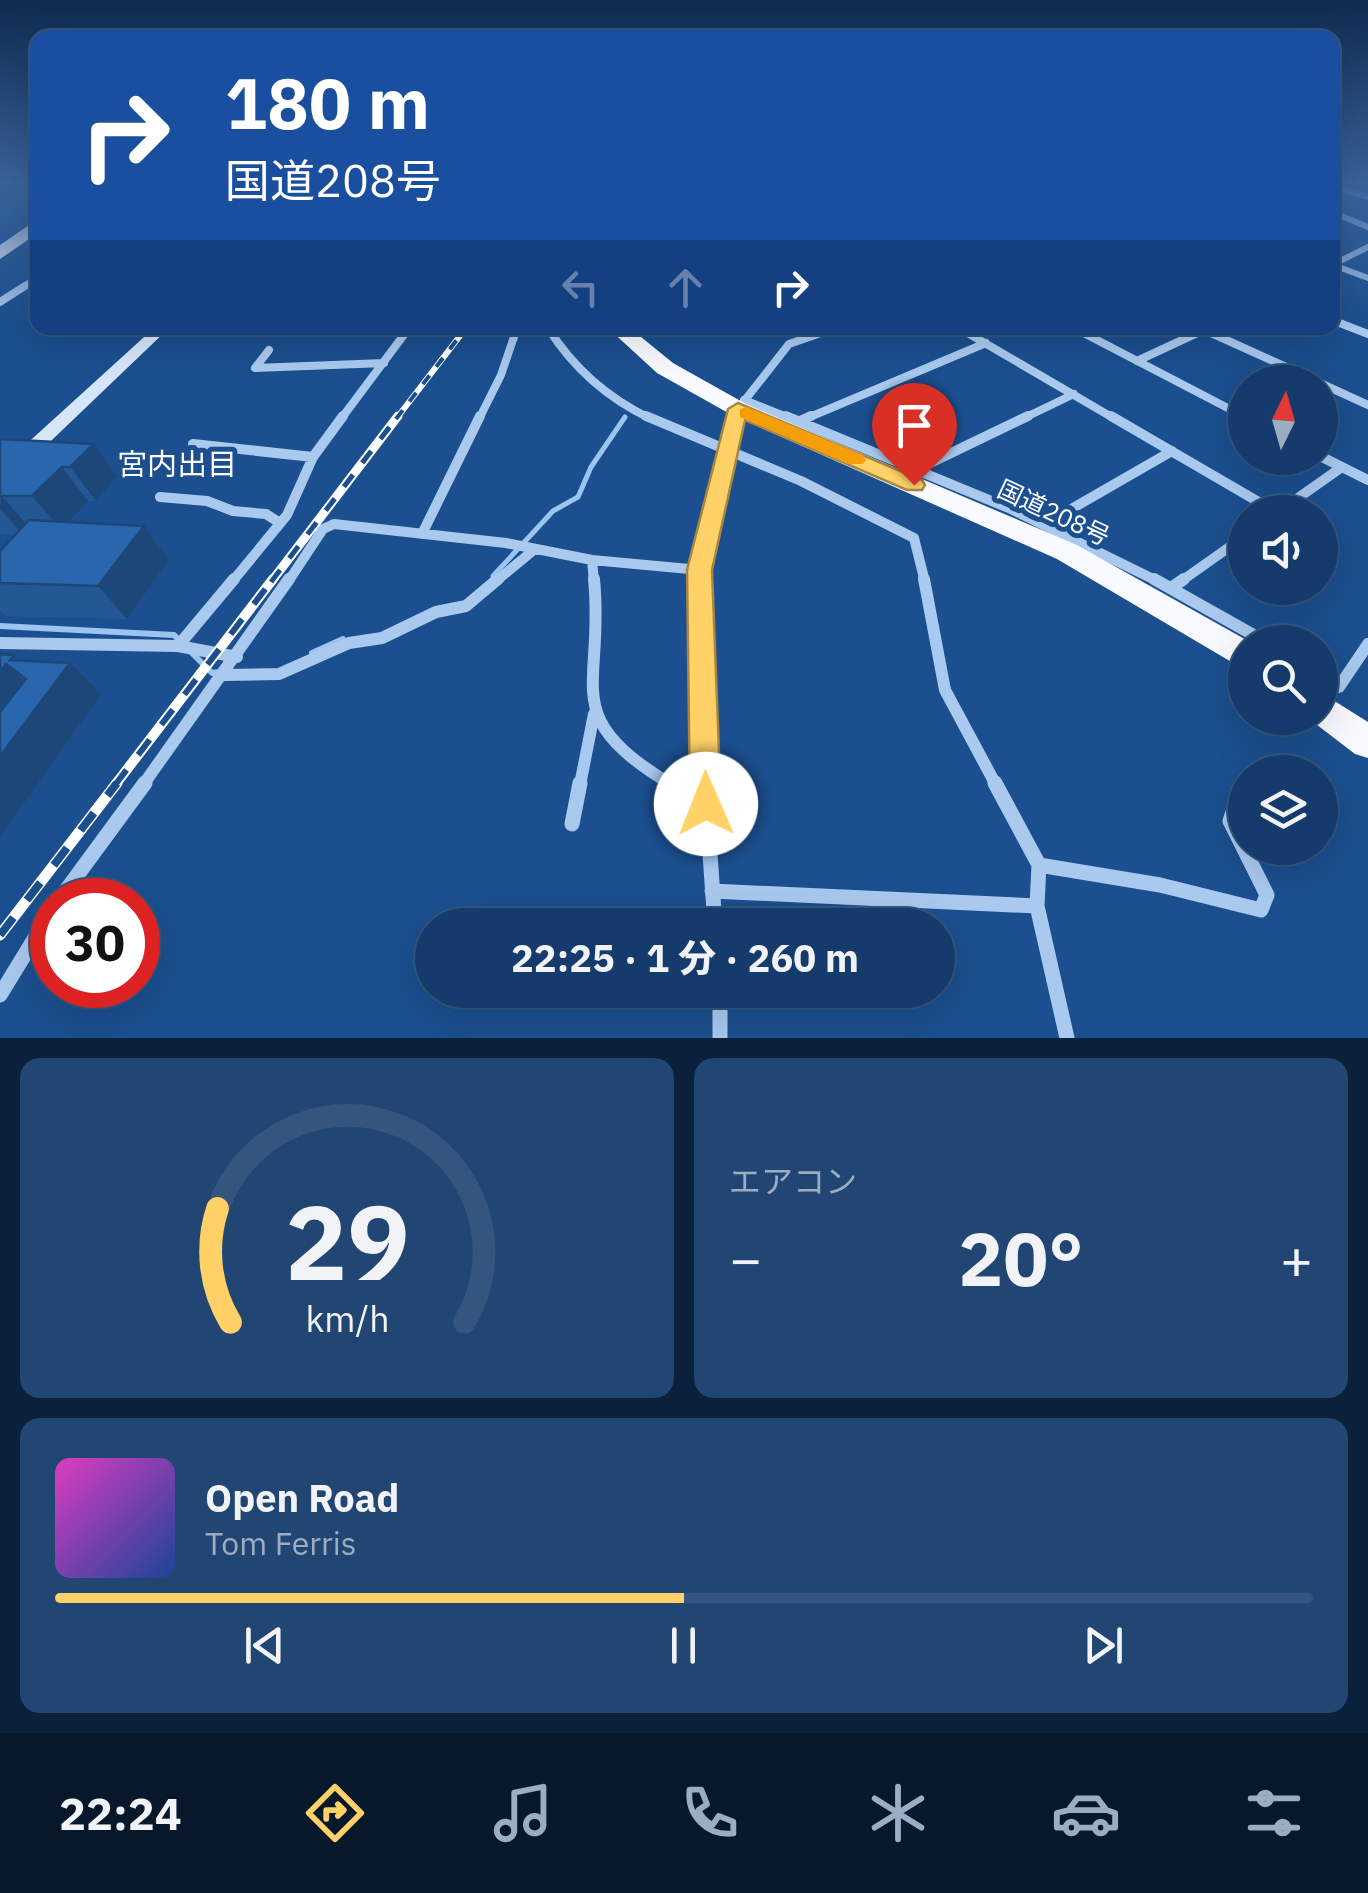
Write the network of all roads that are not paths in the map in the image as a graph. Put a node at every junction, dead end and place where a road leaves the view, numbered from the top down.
1 (23, 233) edge
2 (1368, 247) edge
3 (0, 254) edge
4 (1340, 261) edge
5 (1340, 268) edge
6 (1368, 278) edge
7 (30, 282) edge
8 (0, 302) edge
9 (1340, 323) edge
10 (1368, 334) edge
11 (154, 335) edge
12 (405, 335) edge
13 (515, 335) edge
14 (552, 335) edge
15 (626, 335) edge
16 (815, 335) edge
17 (972, 335) edge
18 (1087, 335) edge
19 (1190, 335) edge
20 (1219, 335) edge
21 (986, 343) junction
22 (269, 350) dead end
23 (1137, 361) junction
24 (384, 363) junction
25 (1281, 365) edge
26 (1338, 392) edge
27 (1074, 394) junction
28 (741, 405) junction
29 (1368, 406) edge
30 (1228, 408) edge
31 (800, 422) junction
32 (193, 444) dead end
33 (1172, 452) junction
34 (729, 455) junction
35 (314, 457) junction
36 (1338, 465) edge
37 (1342, 467) junction
38 (920, 468) junction
39 (0, 479) edge
40 (1368, 480) edge
41 (1247, 495) edge
42 (1302, 495) edge
43 (160, 497) dead end
44 (280, 523) junction
45 (1048, 523) junction
46 (422, 534) junction
47 (535, 548) junction
48 (1228, 548) edge
49 (592, 560) junction
50 (700, 570) junction
51 (1174, 586) junction
52 (1238, 625) edge
53 (0, 643) edge
54 (1368, 644) edge
55 (178, 646) junction
56 (1228, 646) edge
57 (237, 657) junction
58 (223, 675) junction
59 (1338, 686) edge
60 (594, 714) junction
61 (1338, 720) edge
62 (1368, 742) edge
63 (706, 804) junction
64 (572, 824) dead end
65 (1038, 865) junction
66 (1252, 865) edge
67 (75, 878) edge
68 (712, 891) junction
69 (1037, 906) junction
70 (714, 908) edge
71 (30, 946) edge
72 (0, 995) edge
73 (720, 1008) edge
74 (720, 1038) edge
75 (1067, 1038) edge

1 - 3 highway
2 - 4 street
5 - 6 street
7 - 8 street
9 - 10 street
11 - 39 main road
12 - 24 street
13 - 46 street
14 - 34 street
15 - 28 highway, 国道208号
16 - 28 street
17 - 21 street
18 - 23 street
19 - 23 street
20 - 25 street
21 - 27 street
21 - 31 street
22 - 24 street
23 - 30 street
24 - 35 street
26 - 29 street
27 - 33 street
27 - 38 street
28 - 31 street
28 - 34 street
28 - 56 highway, 国道208号
31 - 38 street
32 - 35 street
33 - 41 street
33 - 45 street
34 - 50 street
34 - 65 street
35 - 44 street
36 - 37 street
37 - 40 street
37 - 42 street
38 - 45 street
43 - 44 street
44 - 55 street
45 - 51 street
46 - 47 street
46 - 57 street
47 - 49 street
47 - 58 street
48 - 51 street
49 - 50 street
49 - 60 street
50 - 63 street
51 - 52 street
53 - 55 street
54 - 59 street
55 - 57 street
57 - 58 street
58 - 67 street
60 - 63 street
60 - 64 street
61 - 62 highway
63 - 68 street
65 - 66 street
65 - 69 street
68 - 69 street
68 - 70 street
69 - 75 street
71 - 72 street
73 - 74 street

